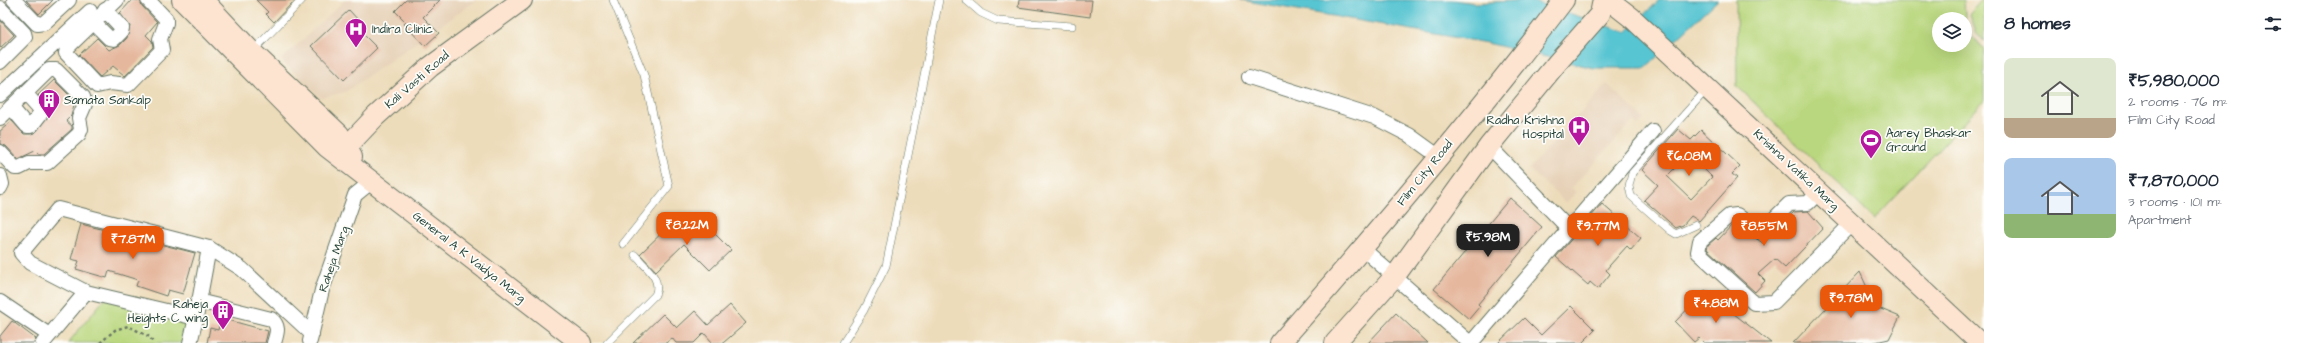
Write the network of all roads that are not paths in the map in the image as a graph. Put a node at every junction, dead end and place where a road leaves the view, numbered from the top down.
1 (14, 0) edge
2 (68, 0) edge
3 (117, 0) edge
4 (148, 0) edge
5 (182, 0) edge
6 (203, 0) edge
7 (302, 0) edge
8 (522, 0) edge
9 (613, 0) edge
10 (939, 0) edge
11 (966, 0) edge
12 (1564, 0) edge
13 (1603, 0) edge
14 (1610, 0) edge
15 (0, 8) edge
16 (97, 9) edge
17 (1072, 26) dead end
18 (252, 52) junction
19 (0, 62) edge
20 (1249, 77) dead end
21 (1707, 88) junction
22 (1492, 91) junction
23 (1, 92) edge
24 (25, 93) junction
25 (13, 105) junction
26 (1516, 113) junction
27 (0, 118) edge
28 (1653, 131) dead end
29 (1489, 146) junction
30 (343, 151) junction
31 (0, 152) edge
32 (1438, 156) junction
33 (0, 176) edge
34 (365, 176) junction
35 (0, 188) edge
36 (1819, 192) junction
37 (1852, 223) junction
38 (1696, 225) dead end
39 (1569, 228) junction
40 (623, 244) dead end
41 (209, 248) junction
42 (1363, 249) junction
43 (635, 255) dead end
44 (1394, 276) junction
45 (86, 292) junction
46 (198, 301) junction
47 (0, 302) edge
48 (196, 318) junction
49 (310, 338) edge
50 (46, 339) edge
51 (190, 343) edge
52 (274, 343) edge
53 (581, 343) edge
54 (607, 343) edge
55 (843, 343) edge
56 (1280, 343) edge
57 (1335, 343) edge
58 (1470, 343) edge
59 (1980, 343) edge

1 - 2 street
3 - 16 street
4 - 16 street
5 - 30 street, General A K Vaidya Marg
6 - 18 street, General A K Vaidya Marg
7 - 18 lane
8 - 30 street, Kali Vasti Road
9 - 40 lane
10 - 55 lane
11 - 17 lane
12 - 22 street, Film City Road
13 - 26 street
14 - 21 street, Krishna Vatika Marg
15 - 19 street
16 - 23 street
18 - 30 street, General A K Vaidya Marg
20 - 32 street
21 - 36 street, Krishna Vatika Marg
21 - 38 lane
22 - 26 street
22 - 32 street, Film City Road
23 - 25 street
24 - 25 street
24 - 25 street
24 - 31 street
25 - 27 street
26 - 29 street
28 - 39 street
29 - 39 street
29 - 44 street
30 - 34 street, General A K Vaidya Marg
32 - 42 street, Film City Road
33 - 35 street
34 - 49 street, Raheja Marg
34 - 53 street, General A K Vaidya Marg
36 - 37 street, Krishna Vatika Marg
36 - 37 street
37 - 59 street, Krishna Vatika Marg
39 - 58 street
41 - 45 street
41 - 46 street
41 - 49 street
42 - 44 street
42 - 56 street, Film City Road
43 - 54 lane
44 - 57 street
44 - 58 street
45 - 48 street
45 - 50 street
46 - 48 street
46 - 52 street
47 - 50 street
48 - 51 street

